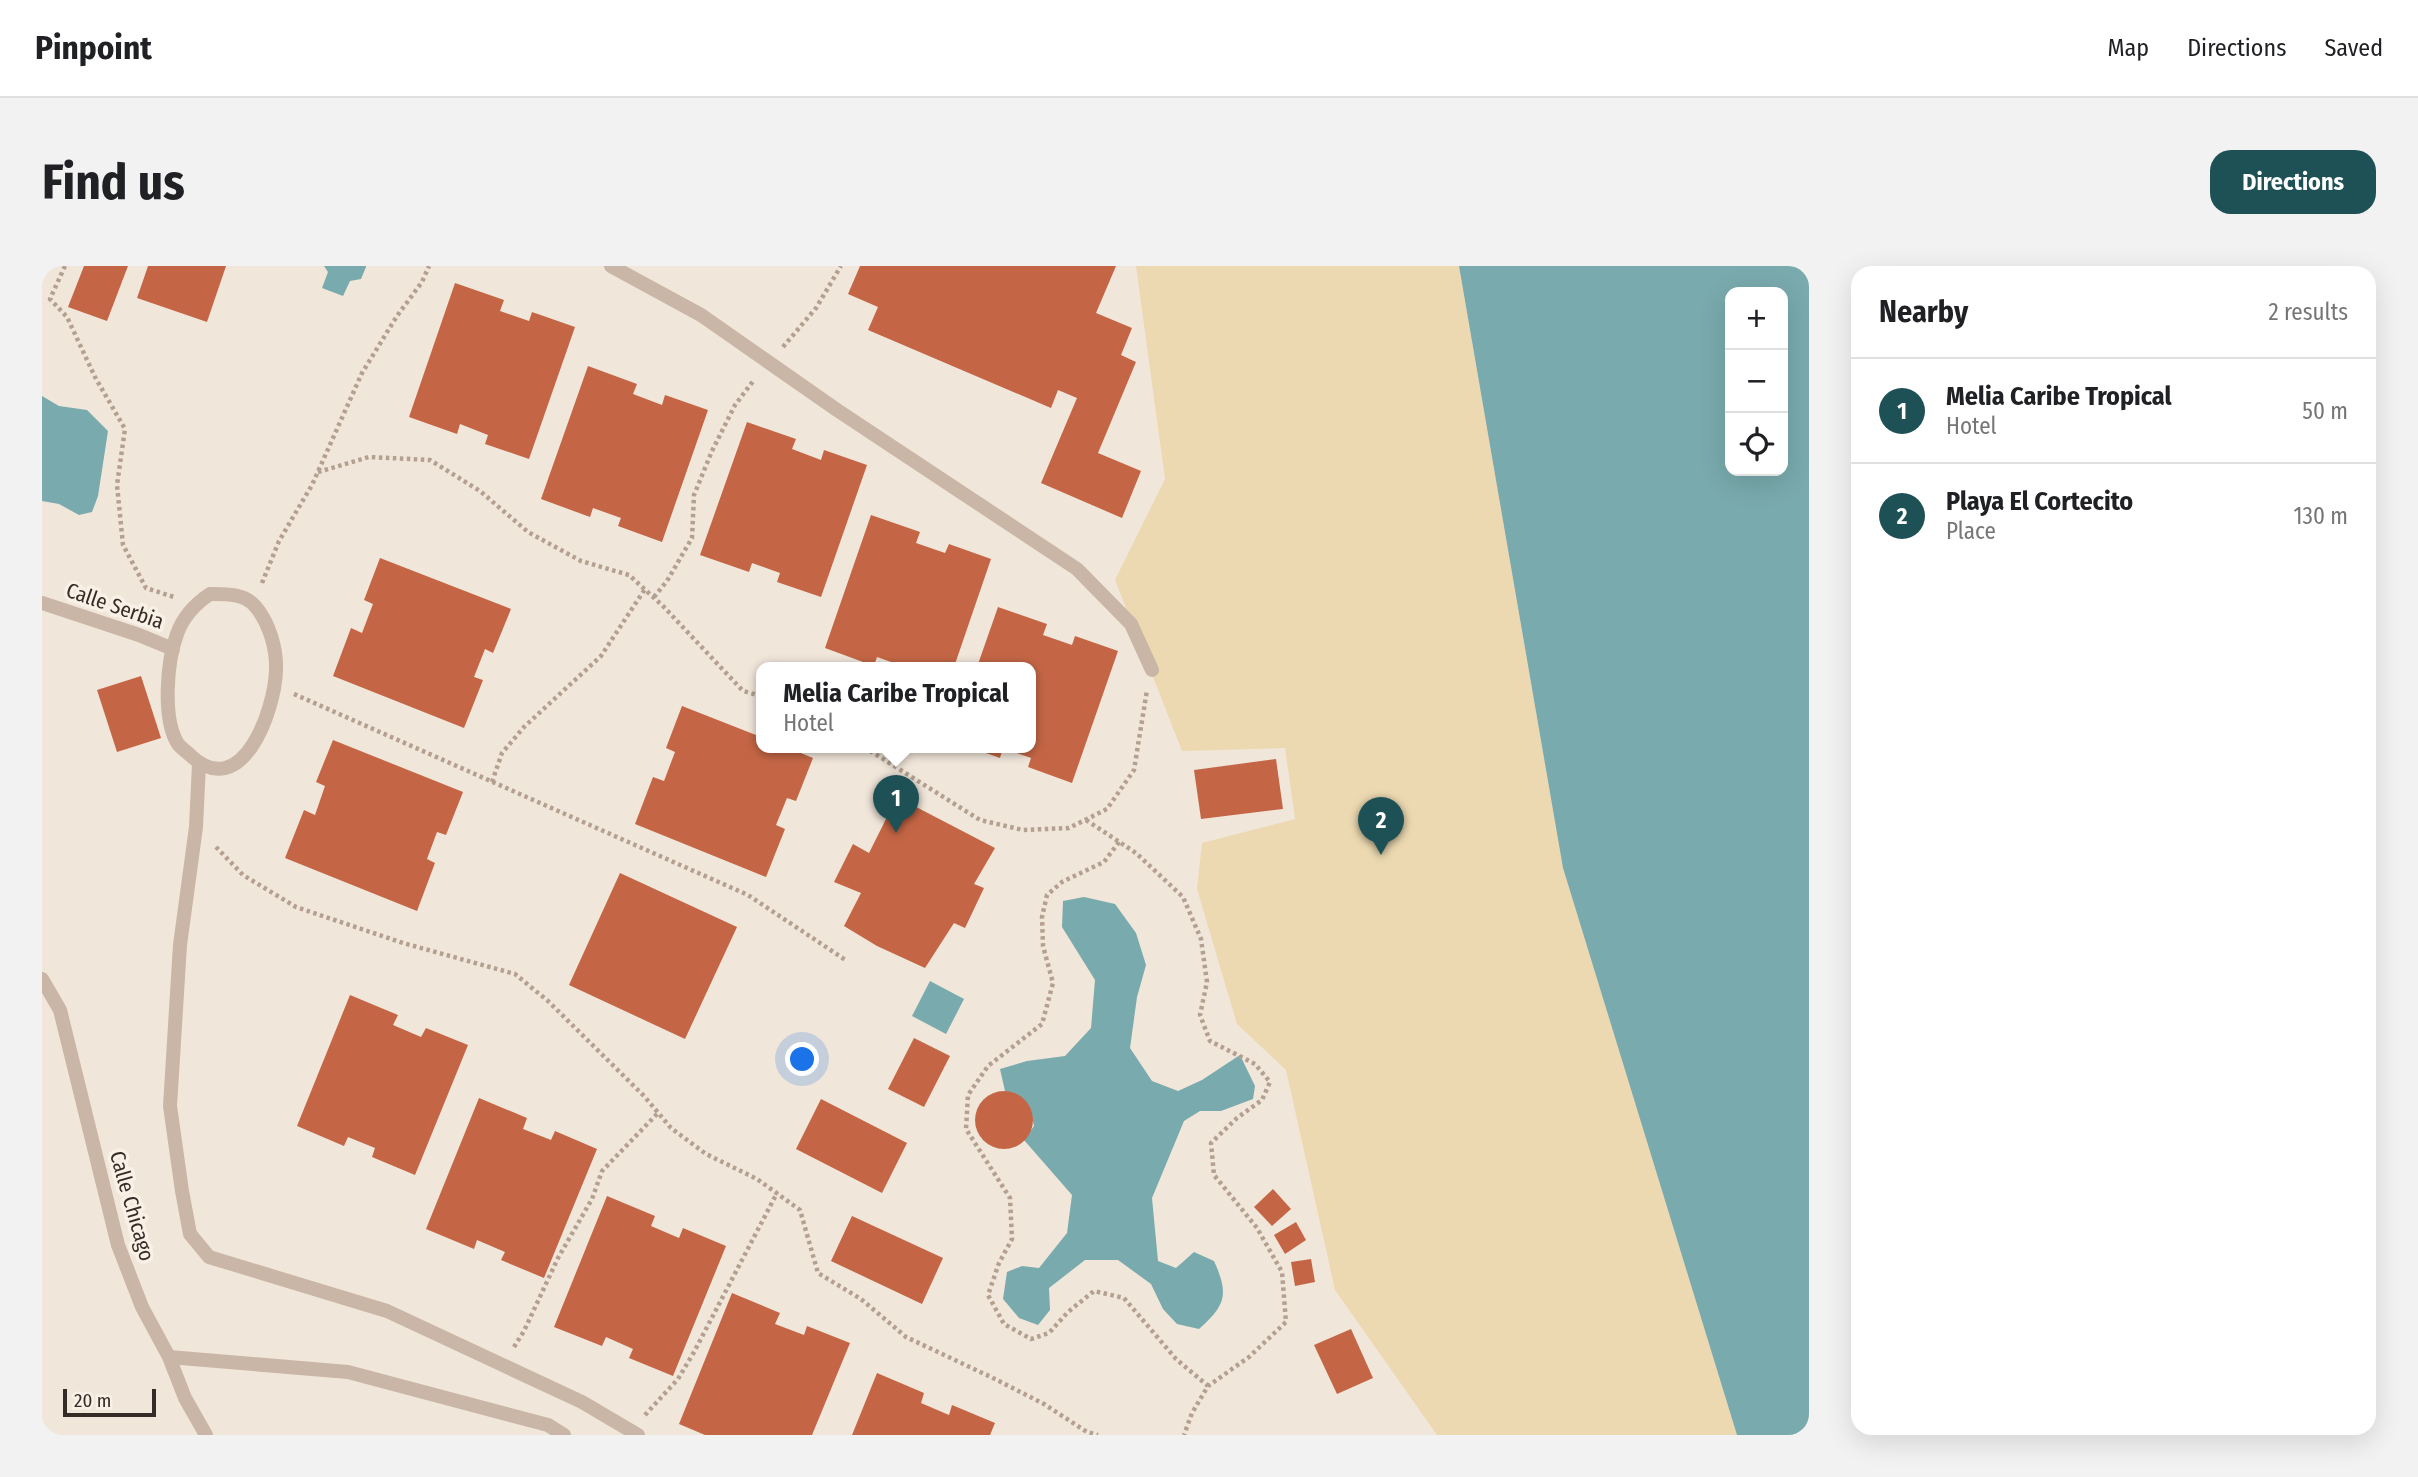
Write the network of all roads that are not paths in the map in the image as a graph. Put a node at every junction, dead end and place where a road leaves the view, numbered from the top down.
1 (611, 266) edge
2 (42, 603) edge
3 (173, 649) junction
4 (1152, 670) road end
5 (199, 764) junction
6 (42, 979) edge
7 (169, 1357) junction
8 (634, 1433) edge
9 (206, 1435) edge
10 (564, 1435) edge

1 - 4 lane
2 - 3 lane, Calle Serbia
3 - 5 lane
3 - 5 lane
5 - 8 lane
6 - 7 lane, Calle Chicago
7 - 9 lane, Calle Chicago
7 - 10 lane

